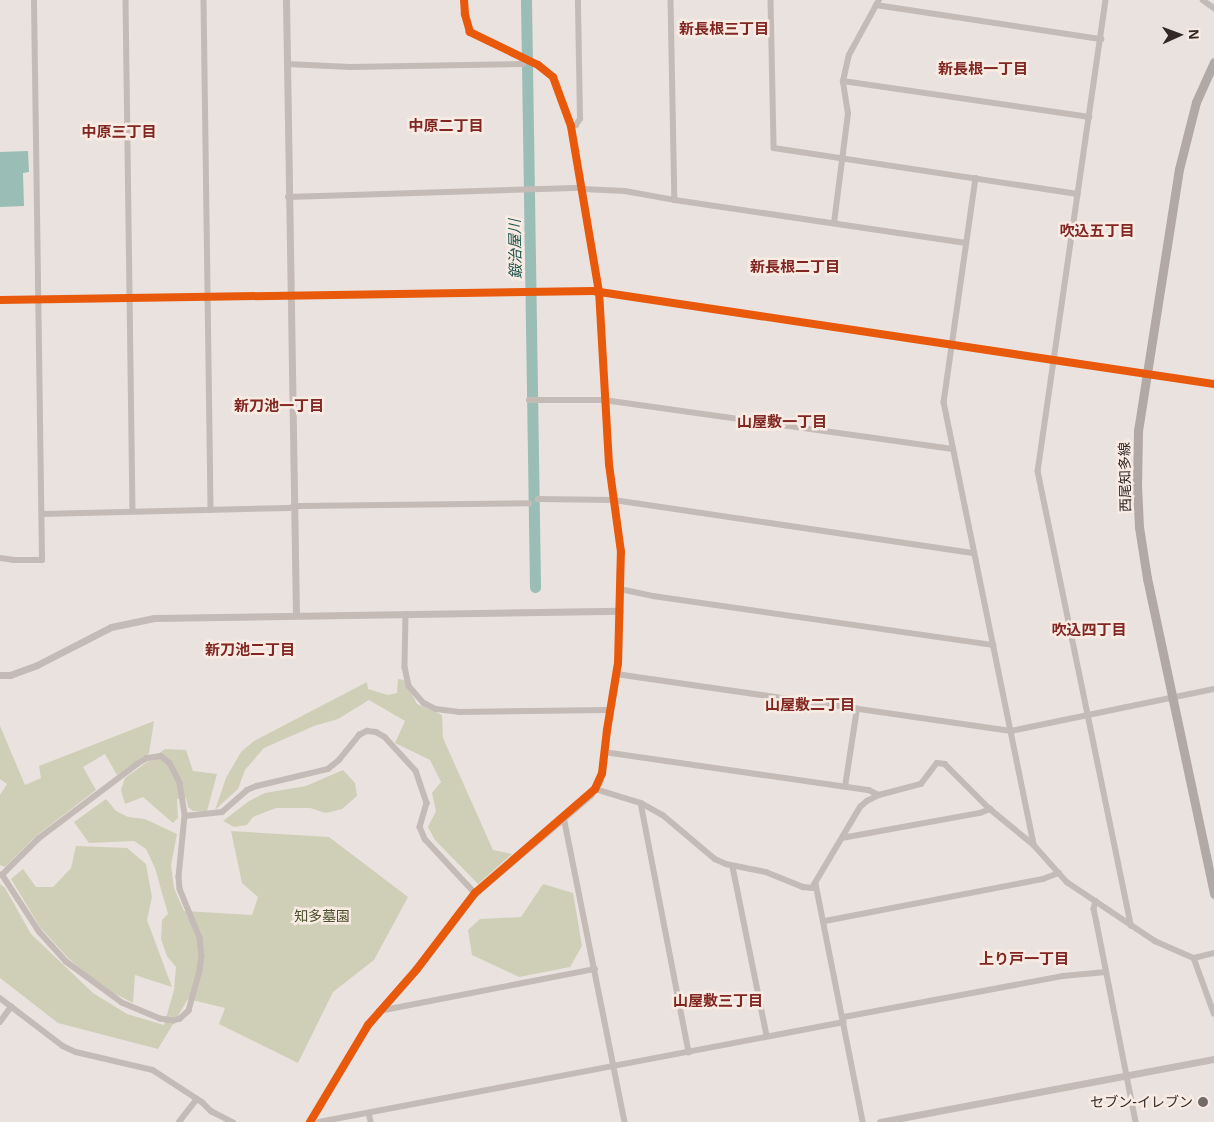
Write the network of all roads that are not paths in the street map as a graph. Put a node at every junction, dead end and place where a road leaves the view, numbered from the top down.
1 (34, 0) edge
2 (126, 0) edge
3 (204, 0) edge
4 (286, 0) edge
5 (464, 0) edge
6 (578, 0) edge
7 (671, 0) edge
8 (771, 0) edge
9 (1106, 0) edge
10 (1203, 0) edge
11 (877, 3) edge
12 (1214, 8) edge
13 (1101, 39) junction
14 (523, 58) junction
15 (1214, 62) edge
16 (287, 64) junction
17 (843, 81) junction
18 (1089, 117) junction
19 (571, 126) junction
20 (843, 158) junction
21 (976, 178) junction
22 (582, 188) junction
23 (1078, 194) junction
24 (288, 197) junction
25 (675, 200) junction
26 (834, 223) junction
27 (966, 243) junction
28 (598, 292) junction
29 (291, 296) junction
30 (208, 297) junction
31 (129, 298) junction
32 (38, 299) junction
33 (0, 300) edge
34 (953, 344) junction
35 (1053, 359) junction
36 (1148, 374) junction
37 (1214, 384) edge
38 (532, 400) dead end
39 (604, 400) junction
40 (953, 449) junction
41 (538, 499) dead end
42 (614, 500) junction
43 (529, 503) dead end
44 (294, 508) junction
45 (211, 510) junction
46 (133, 511) junction
47 (42, 514) junction
48 (974, 553) junction
49 (0, 558) edge
50 (620, 589) junction
51 (620, 611) junction
52 (406, 614) junction
53 (296, 615) junction
54 (993, 645) junction
55 (616, 674) junction
56 (0, 675) edge
57 (1214, 689) edge
58 (1174, 698) junction
59 (857, 709) junction
60 (610, 710) junction
61 (1088, 716) junction
62 (1011, 731) junction
63 (604, 752) junction
64 (846, 788) junction
65 (595, 789) junction
66 (879, 795) junction
67 (641, 803) junction
68 (990, 809) junction
69 (185, 816) junction
70 (564, 817) junction
71 (842, 838) junction
72 (1034, 845) junction
73 (733, 867) junction
74 (1059, 873) junction
75 (816, 884) junction
76 (1214, 891) edge
77 (475, 893) junction
78 (1096, 901) junction
79 (825, 921) junction
80 (1131, 926) junction
81 (1214, 953) edge
82 (1194, 958) junction
83 (595, 969) junction
84 (1106, 972) junction
85 (0, 998) edge
86 (11, 1007) junction
87 (379, 1011) junction
88 (1214, 1014) edge
89 (844, 1019) junction
90 (0, 1022) edge
91 (767, 1036) junction
92 (689, 1052) junction
93 (1214, 1059) edge
94 (614, 1066) junction
95 (1127, 1075) junction
96 (197, 1099) junction
97 (369, 1113) junction
98 (179, 1122) edge
99 (233, 1122) edge
100 (310, 1122) edge
101 (318, 1122) edge
102 (371, 1122) edge
103 (625, 1122) edge
104 (863, 1122) edge
105 (880, 1122) edge
106 (1136, 1122) edge

1 - 32 street
2 - 31 street
3 - 30 street
4 - 16 street
5 - 14 street
6 - 19 street
7 - 25 street
8 - 20 street
9 - 13 street
10 - 12 street
11 - 13 street
11 - 17 street
13 - 18 street
14 - 16 street
14 - 19 street
15 - 36 main road, 西尾知多線
16 - 24 street
17 - 18 street
17 - 20 street
18 - 23 street
19 - 22 street
20 - 21 street
20 - 26 street
21 - 23 street
21 - 27 street
22 - 24 street
22 - 25 street
22 - 28 street
23 - 35 street
24 - 29 street
25 - 26 street
26 - 27 street
27 - 34 street
28 - 29 street
28 - 34 street
28 - 39 street
29 - 30 street
29 - 44 street
30 - 31 street
30 - 45 street
31 - 32 street
31 - 46 street
32 - 33 street
32 - 47 street
34 - 35 street
34 - 40 street
35 - 36 street
35 - 61 street
36 - 37 street
36 - 58 main road, 西尾知多線
38 - 39 street
39 - 40 street
39 - 42 street
40 - 48 street
41 - 42 street
42 - 48 street
42 - 50 street
43 - 44 street
44 - 45 street
44 - 53 street
45 - 46 street
46 - 47 street
47 - 49 street
48 - 54 street
50 - 51 street
50 - 54 street
51 - 52 street
51 - 55 street
52 - 53 street
52 - 60 street
53 - 56 street
54 - 62 street
55 - 59 street
55 - 60 street
57 - 58 street
58 - 61 street
58 - 76 main road, 西尾知多線
59 - 62 street
59 - 64 street
60 - 63 street
61 - 62 street
61 - 80 street
62 - 72 street
63 - 64 street
63 - 65 street
64 - 66 street
65 - 67 street
65 - 70 street
66 - 68 street
66 - 71 street
67 - 73 street
67 - 92 street
68 - 71 street
68 - 72 street
69 - 69 street
69 - 77 street
70 - 77 street
70 - 83 street
71 - 75 street
72 - 74 street
73 - 75 street
73 - 91 street
74 - 78 street
74 - 79 street
75 - 79 street
77 - 87 street
78 - 80 street
78 - 84 street
79 - 89 street
80 - 82 street
81 - 82 street
82 - 88 street
83 - 87 street
83 - 94 street
84 - 89 street
84 - 95 street
85 - 86 street
86 - 90 street
86 - 96 street
87 - 100 street
89 - 91 street
89 - 104 street
91 - 92 street
92 - 94 street
93 - 95 street
94 - 97 street
94 - 103 street
95 - 105 street
95 - 106 street
96 - 98 street
96 - 99 street
97 - 101 street
97 - 102 street

